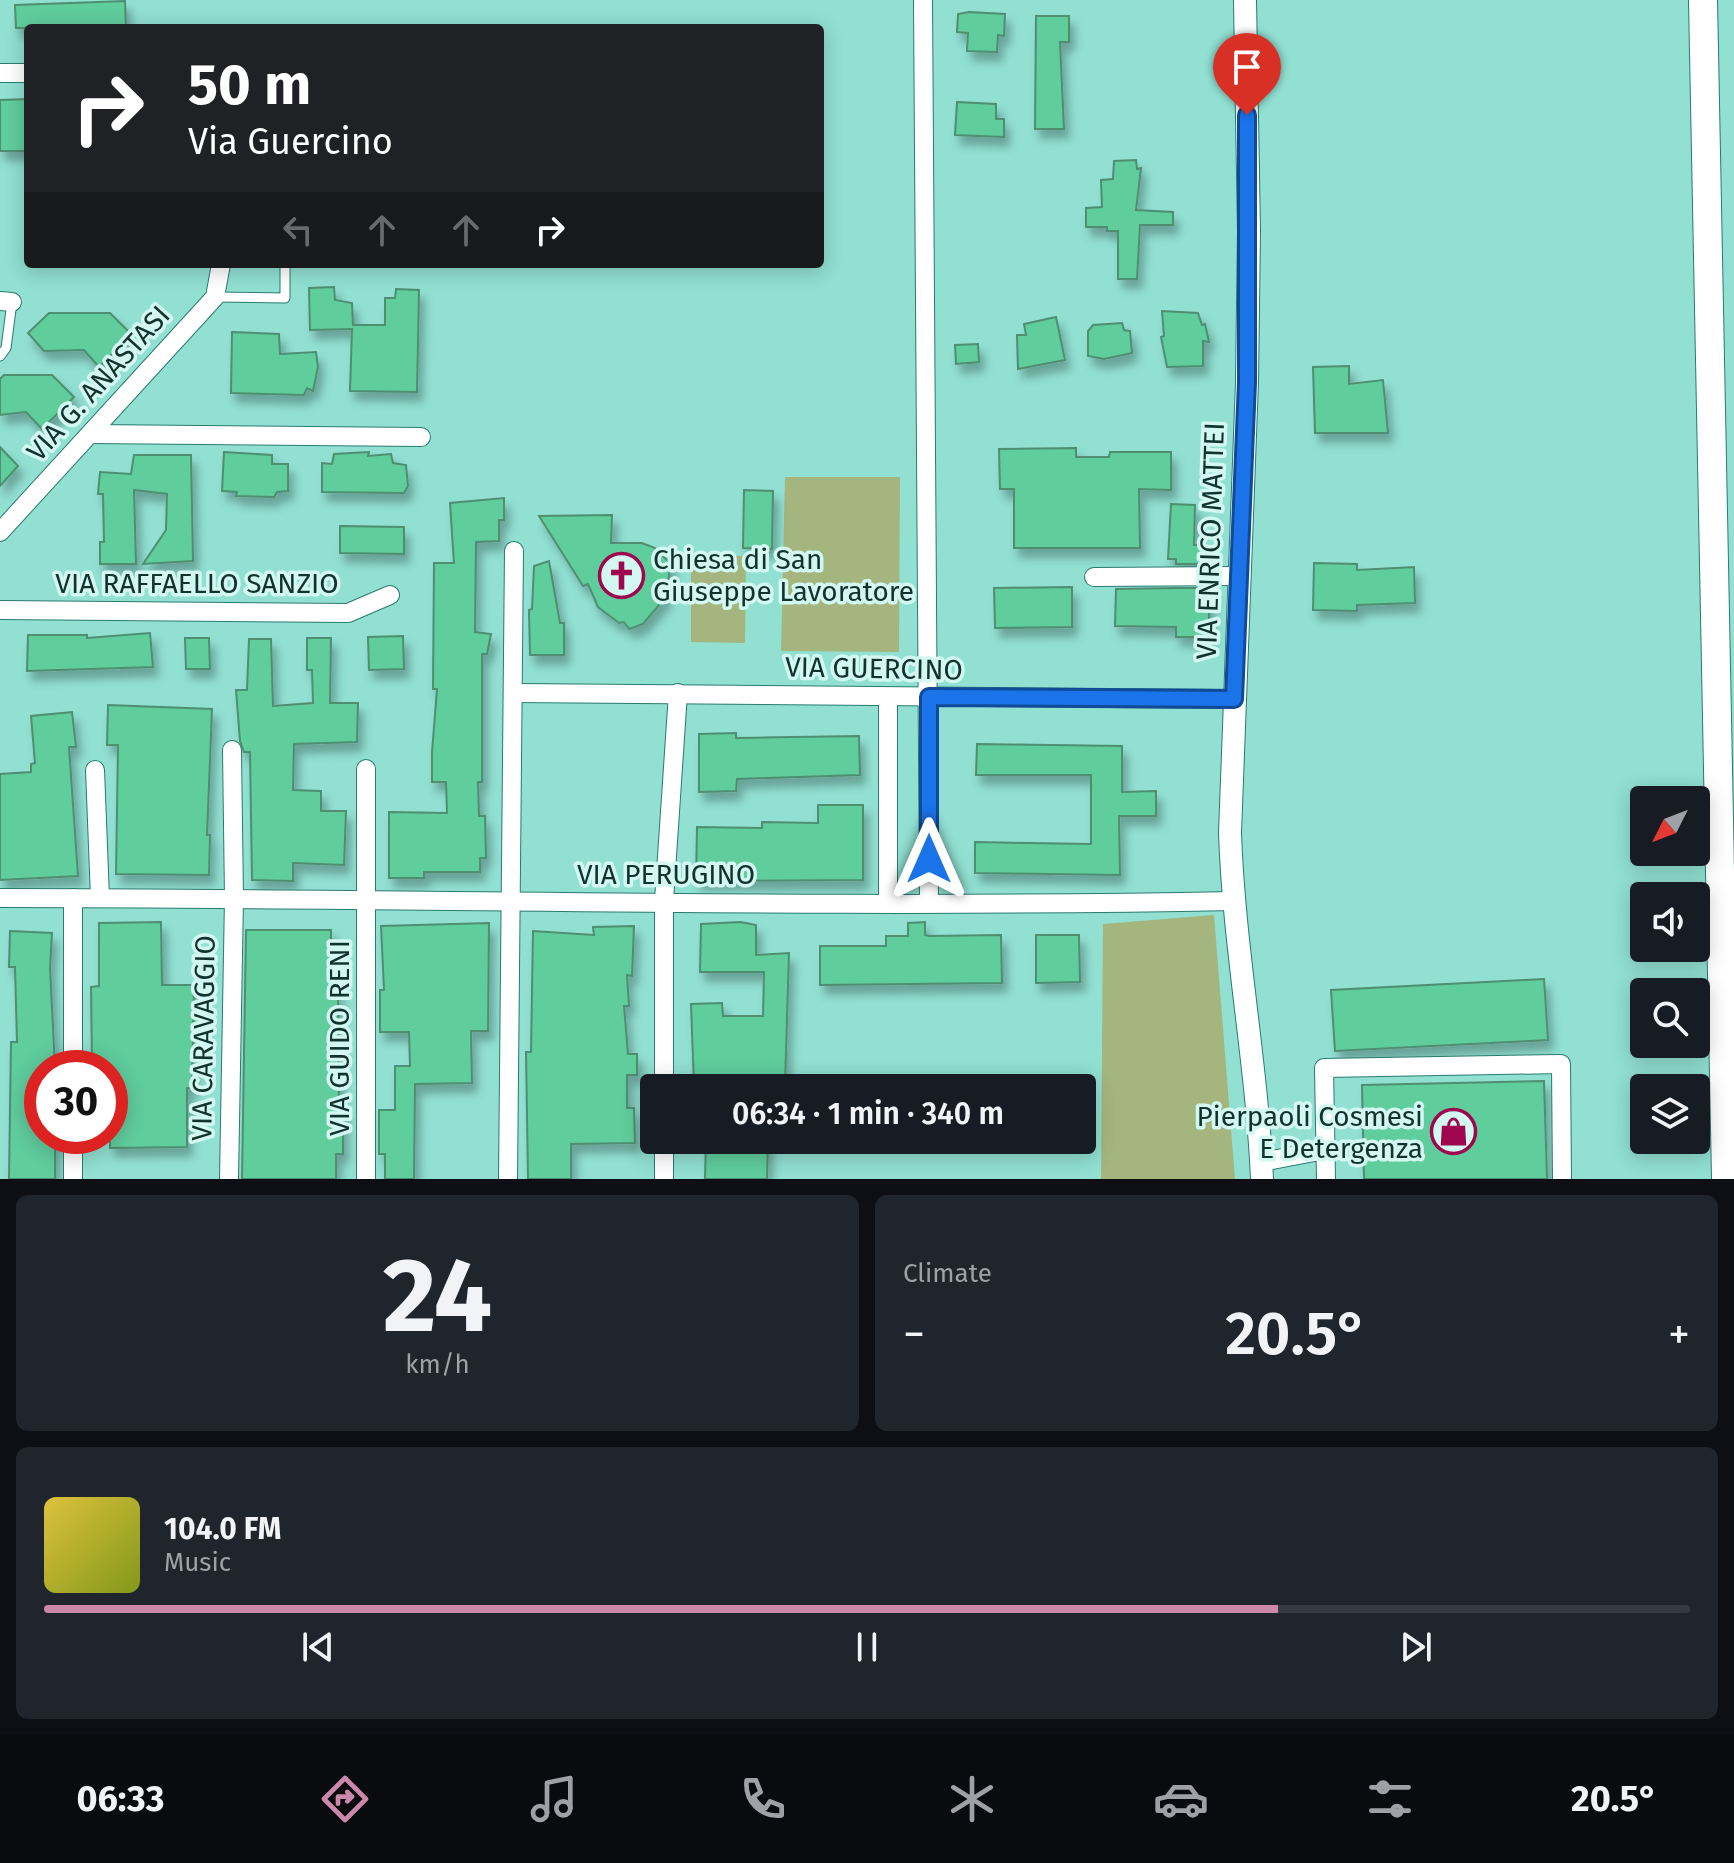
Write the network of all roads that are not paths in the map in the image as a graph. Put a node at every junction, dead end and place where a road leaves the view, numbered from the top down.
1 (923, 0) edge
2 (1245, 0) edge
3 (1703, 0) edge
4 (0, 73) edge
5 (24, 73) edge
6 (220, 268) edge
7 (285, 268) edge
8 (215, 297) junction
9 (6, 302) edge
10 (0, 356) edge
11 (90, 434) junction
12 (421, 437) dead end
13 (0, 532) edge
14 (514, 551) dead end
15 (1239, 576) junction
16 (1094, 577) dead end
17 (390, 595) dead end
18 (0, 610) edge
19 (513, 693) junction
20 (678, 693) junction
21 (888, 697) junction
22 (929, 697) junction
23 (1234, 699) junction
24 (232, 750) dead end
25 (366, 769) dead end
26 (95, 770) dead end
27 (0, 898) edge
28 (73, 898) junction
29 (100, 898) junction
30 (234, 898) junction
31 (368, 898) junction
32 (664, 901) junction
33 (888, 901) junction
34 (1233, 901) junction
35 (929, 902) junction
36 (512, 903) junction
37 (73, 1050) edge
38 (664, 1074) edge
39 (1325, 1150) junction
40 (73, 1154) edge
41 (664, 1154) edge
42 (1262, 1170) edge
43 (73, 1179) edge
44 (229, 1179) edge
45 (366, 1179) edge
46 (508, 1179) edge
47 (664, 1179) edge
48 (1326, 1179) edge
49 (1562, 1179) edge
50 (1726, 1179) edge

1 - 22 street
2 - 15 street, VIA ENRICO MATTEI
3 - 50 main road
4 - 5 street
6 - 8 street
7 - 8 lane
8 - 11 street, VIA G. ANASTASI
9 - 10 lane
11 - 12 street
11 - 13 street, VIA G. ANASTASI
14 - 19 street
15 - 16 street
15 - 23 street, VIA ENRICO MATTEI
17 - 18 street, VIA RAFFAELLO SANZIO
19 - 20 street, VIA GUERCINO
19 - 36 street
20 - 21 street, VIA GUERCINO
20 - 32 street
21 - 22 street, VIA GUERCINO
21 - 33 street
22 - 23 street, VIA GUERCINO
22 - 35 street
23 - 34 street, VIA ENRICO MATTEI
24 - 30 street, VIA CARAVAGGIO
25 - 31 street, VIA GUIDO RENI
26 - 29 street
27 - 28 street, VIA PERUGINO
28 - 29 street, VIA PERUGINO
28 - 37 street
29 - 30 street, VIA PERUGINO
30 - 31 street, VIA PERUGINO
30 - 44 street, VIA CARAVAGGIO
31 - 36 street, VIA PERUGINO
31 - 45 street, VIA GUIDO RENI
32 - 33 street, VIA PERUGINO
32 - 36 street, VIA PERUGINO
32 - 38 street
33 - 35 street, VIA PERUGINO
34 - 35 street, VIA PERUGINO
34 - 42 street, VIA ENRICO MATTEI
36 - 46 street
39 - 42 street
39 - 48 street
39 - 49 street
40 - 43 street
41 - 47 street

